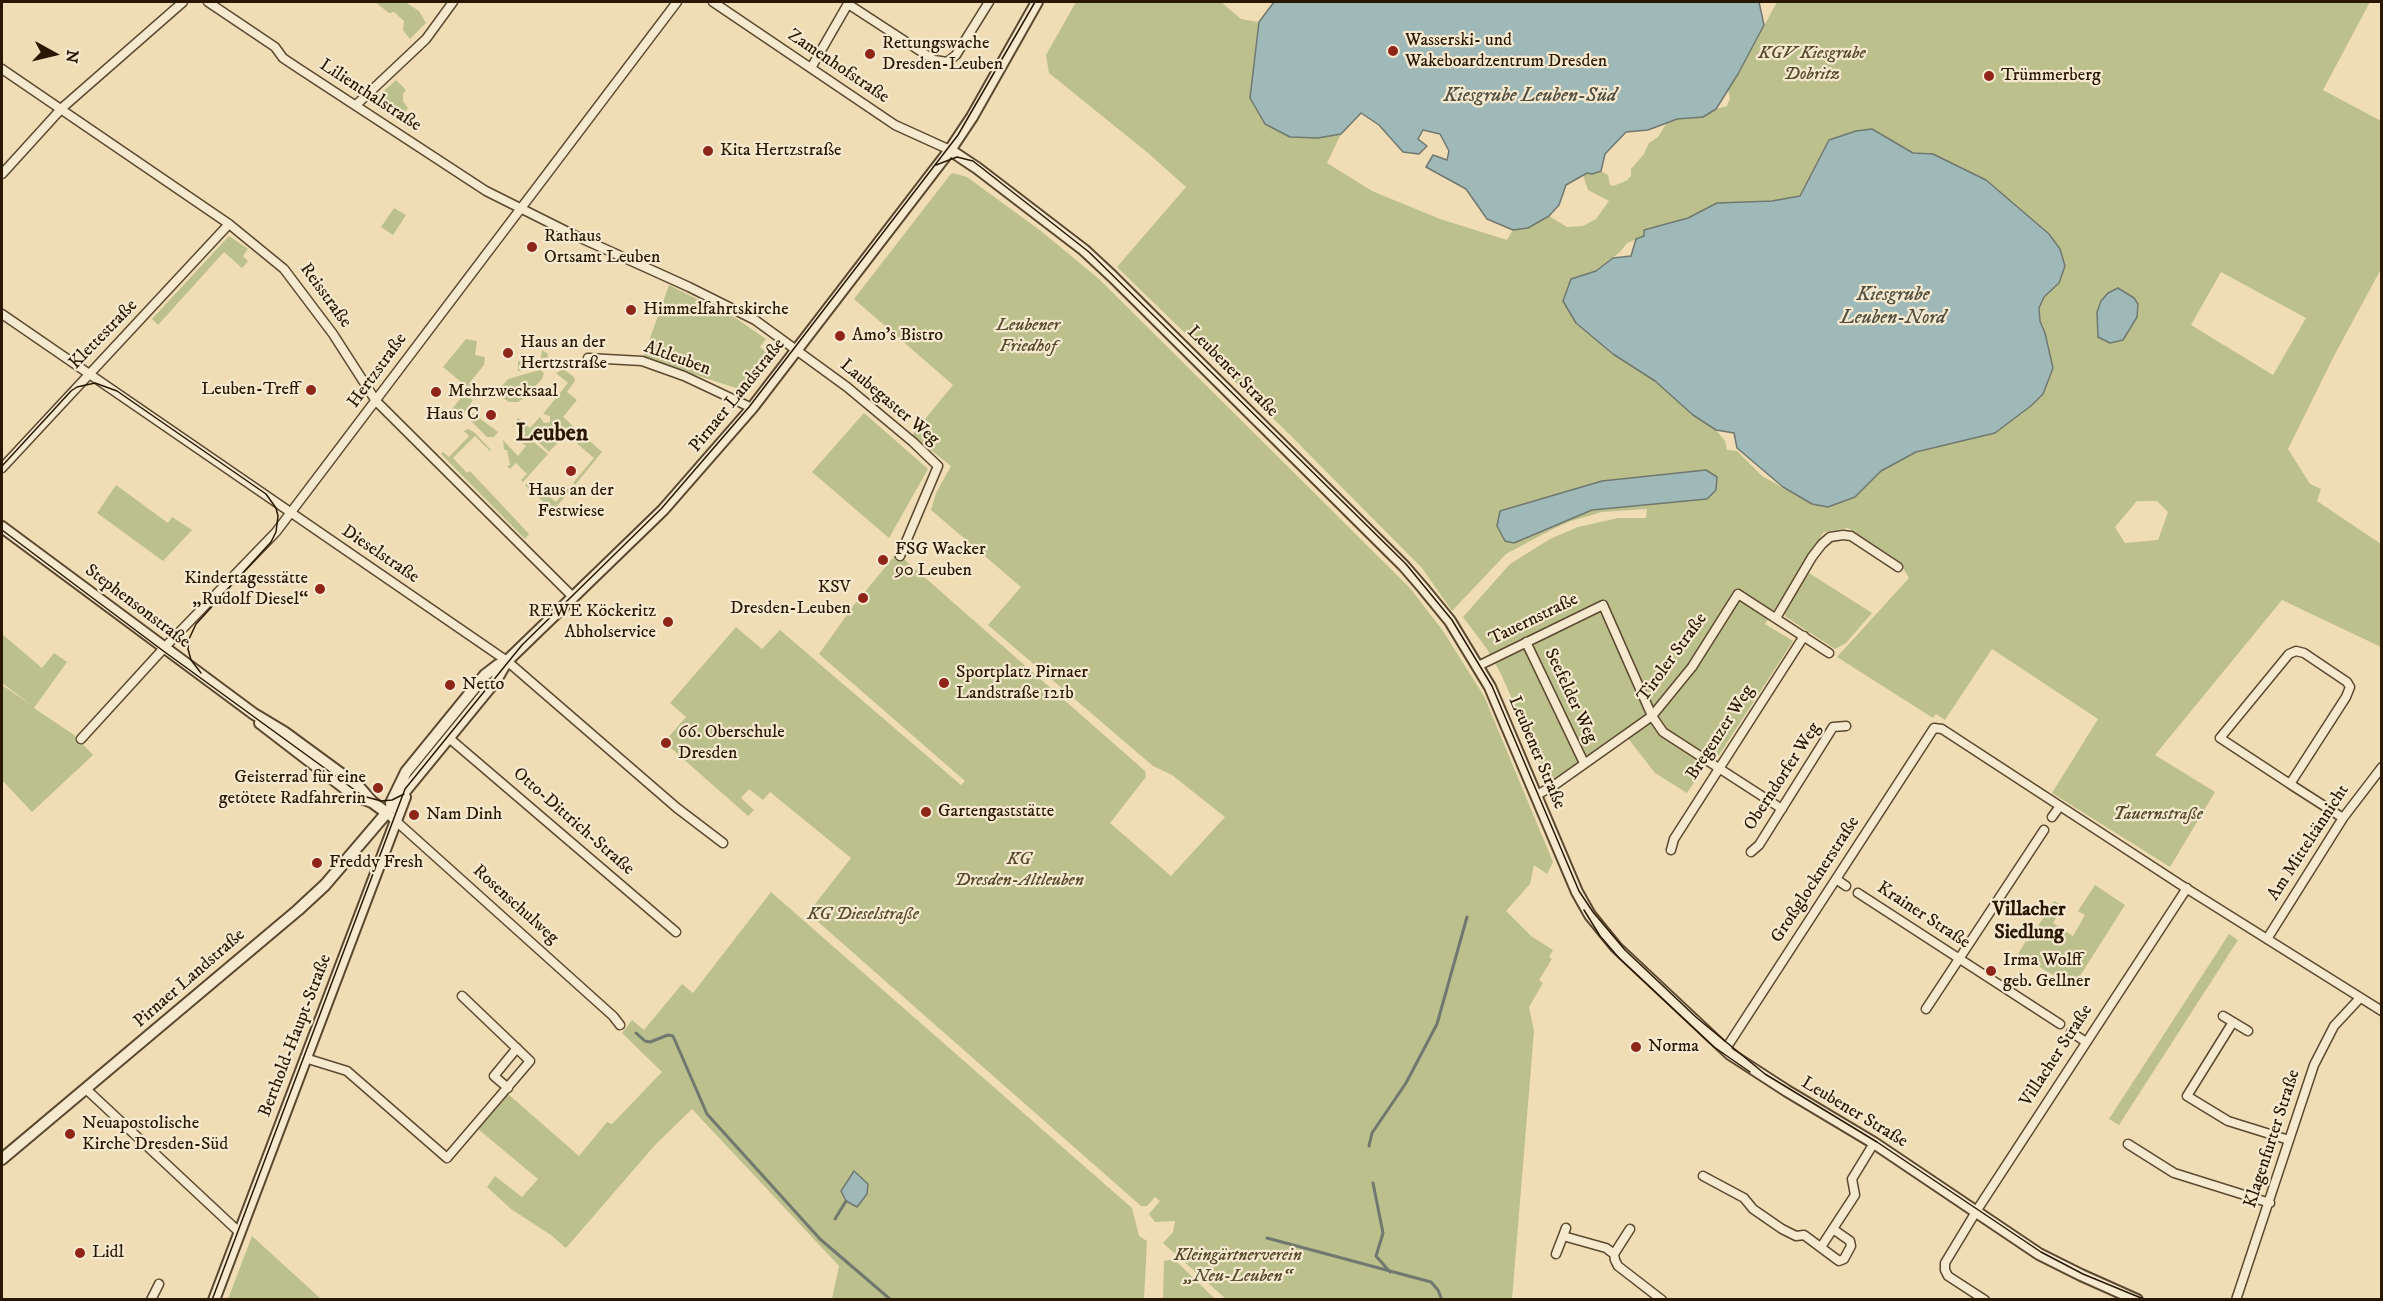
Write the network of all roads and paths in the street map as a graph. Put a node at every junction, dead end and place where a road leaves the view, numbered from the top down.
1 (183, 2) edge
2 (208, 2) edge
3 (453, 2) edge
4 (677, 2) edge
5 (713, 2) edge
6 (989, 2) edge
7 (1037, 2) edge
8 (849, 3) edge
9 (811, 68) junction
10 (2, 69) edge
11 (356, 105) junction
12 (62, 108) junction
13 (950, 150) junction
14 (2, 174) edge
15 (521, 208) junction
16 (229, 224) junction
17 (2, 314) edge
18 (797, 349) junction
19 (588, 358) dead end
20 (88, 375) junction
21 (376, 401) junction
22 (752, 408) junction
23 (2, 468) edge
24 (290, 514) junction
25 (2, 527) edge
26 (900, 556) dead end
27 (1898, 567) dead end
28 (573, 597) junction
29 (1776, 618) junction
30 (1804, 636) junction
31 (1526, 642) junction
32 (164, 648) junction
33 (1829, 652) dead end
34 (507, 661) junction
35 (1478, 666) junction
36 (1652, 716) junction
37 (1846, 726) dead end
38 (449, 738) junction
39 (81, 739) dead end
40 (1584, 763) junction
41 (2382, 767) edge
42 (1718, 768) junction
43 (2290, 784) junction
44 (410, 786) joint
45 (1537, 795) junction
46 (2060, 806) junction
47 (1782, 809) junction
48 (391, 816) junction
49 (2052, 818) dead end
50 (2343, 818) junction
51 (2044, 830) dead end
52 (723, 843) dead end
53 (1671, 850) dead end
54 (1750, 852) dead end
55 (1836, 879) junction
56 (1846, 885) dead end
57 (2187, 888) junction
58 (1858, 893) dead end
59 (676, 932) dead end
60 (2267, 939) junction
61 (1959, 959) junction
62 (462, 996) dead end
63 (2360, 998) junction
64 (1926, 1009) dead end
65 (2382, 1011) edge
66 (2223, 1016) dead end
67 (2233, 1022) junction
68 (2060, 1024) dead end
69 (620, 1025) dead end
70 (2248, 1031) dead end
71 (2071, 1032) dead end
72 (2086, 1042) junction
73 (517, 1048) junction
74 (1725, 1050) junction
75 (305, 1058) junction
76 (508, 1088) junction
77 (86, 1089) junction
78 (2289, 1140) junction
79 (1874, 1143) junction
80 (2128, 1144) dead end
81 (2, 1159) edge
82 (1703, 1176) dead end
83 (2270, 1203) junction
84 (1976, 1212) junction
85 (1630, 1229) dead end
86 (1833, 1229) junction
87 (239, 1232) junction
88 (1821, 1247) junction
89 (1556, 1254) dead end
90 (1614, 1254) junction
91 (159, 1284) dead end
92 (151, 1299) edge
93 (214, 1299) edge
94 (1662, 1299) edge
95 (1985, 1299) edge
96 (2137, 1299) edge
97 (2236, 1299) edge

1 - 12 street
2 - 11 street, Lilienthalstraße
3 - 11 street
4 - 15 street, Hertzstraße
5 - 9 street, Zamenhofstraße
6 - 8 street
7 - 13 street, Pirnaer Landstraße
8 - 9 street
9 - 13 street, Zamenhofstraße
10 - 12 street, Reisstraße
11 - 15 street, Lilienthalstraße
12 - 14 street
12 - 16 street, Reisstraße
13 - 18 street, Pirnaer Landstraße
13 - 35 street, Leubener Straße
15 - 18 street
15 - 21 street, Hertzstraße
16 - 20 street, Klettestraße
16 - 21 street, Reisstraße
17 - 20 street, Dieselstraße
18 - 22 street, Pirnaer Landstraße
18 - 26 street, Laubegaster Weg
19 - 22 street, Altleuben
20 - 23 street, Klettestraße
20 - 24 street, Dieselstraße
21 - 24 street, Hertzstraße
21 - 28 street, Reisstraße
22 - 28 street, Pirnaer Landstraße
24 - 32 street, Hertzstraße
24 - 34 street, Dieselstraße
25 - 32 street, Stephensonstraße
27 - 29 street
28 - 34 street, Pirnaer Landstraße
29 - 30 street
29 - 36 street, Tiroler Straße
30 - 33 street
30 - 42 street, Bregenzer Weg
31 - 35 street, Tauernstraße
31 - 36 street, Tauernstraße
31 - 40 street, Seefelder Weg
32 - 39 street, Hertzstraße
32 - 48 street, Stephensonstraße
34 - 38 street, Pirnaer Landstraße
34 - 48 street, Pirnaer Landstraße
34 - 52 street, Dieselstraße
35 - 45 street, Leubener Straße
36 - 40 street, Tiroler Straße
36 - 42 street
37 - 47 street, Oberndorfer Weg
38 - 44 street, Pirnaer Landstraße
38 - 59 street, Otto-Dittrich-Straße
40 - 45 street, Tiroler Straße
41 - 50 street, Am Mitteltännicht
42 - 47 street
42 - 53 street, Bregenzer Weg
43 - 43 street
43 - 50 street
44 - 48 street, Berthold-Haupt-Straße
45 - 74 street, Leubener Straße
46 - 49 street
46 - 55 street, Großglocknerstraße
46 - 57 street
47 - 54 street, Oberndorfer Weg
48 - 69 street, Rosenschulweg
48 - 75 street, Berthold-Haupt-Straße
48 - 77 street, Pirnaer Landstraße
50 - 60 street, Am Mitteltännicht
51 - 61 street
55 - 56 street
55 - 74 street, Großglocknerstraße
57 - 60 street
57 - 72 street, Villacher Straße
58 - 61 street, Krainer Straße
60 - 63 street
61 - 64 street
61 - 68 street, Krainer Straße
62 - 73 street
63 - 65 street
63 - 78 street, Klagenfurter Straße
66 - 67 street
67 - 70 street
67 - 78 street
71 - 72 street
72 - 84 street, Villacher Straße
73 - 76 street
73 - 76 street
74 - 79 street, Leubener Straße
75 - 76 street
75 - 87 street, Berthold-Haupt-Straße
77 - 81 street, Pirnaer Landstraße
77 - 87 street
78 - 83 street, Klagenfurter Straße
79 - 84 street, Leubener Straße
79 - 86 street
80 - 83 street
82 - 88 street
83 - 97 street, Klagenfurter Straße
84 - 95 street, Villacher Straße
84 - 96 street, Leubener Straße
85 - 90 street
86 - 88 street
86 - 88 street
87 - 93 street, Berthold-Haupt-Straße
89 - 90 street
90 - 94 street
91 - 92 street

